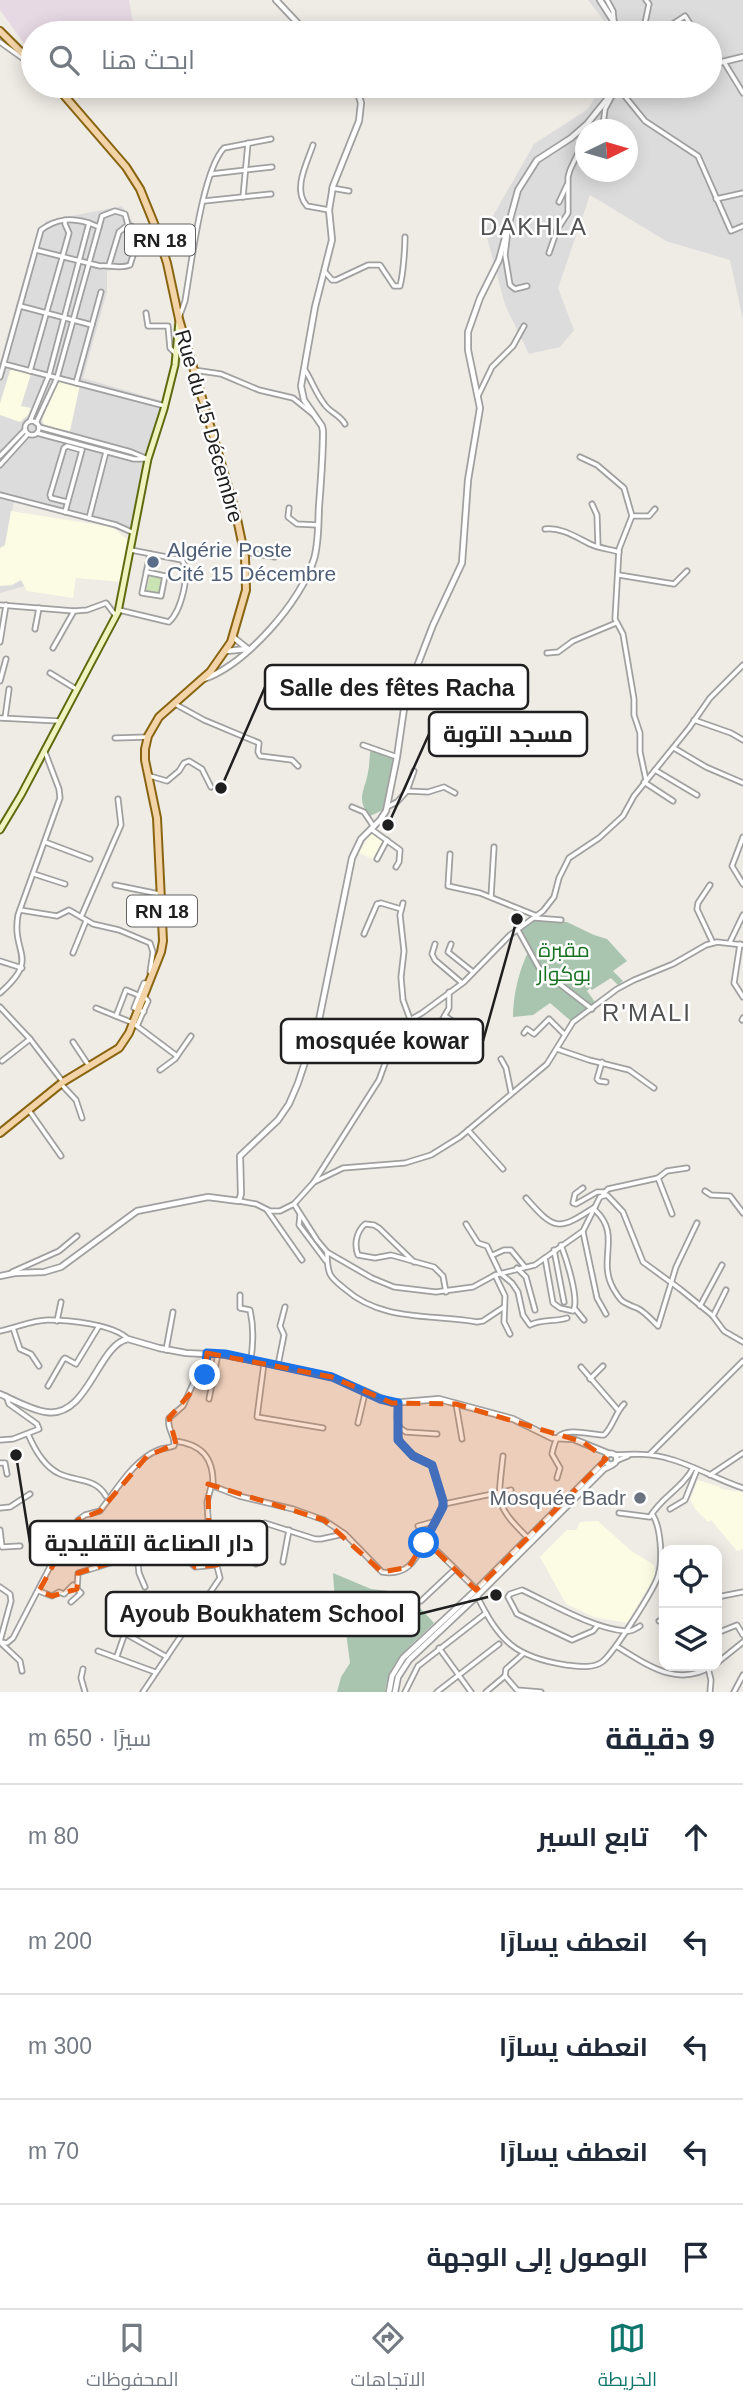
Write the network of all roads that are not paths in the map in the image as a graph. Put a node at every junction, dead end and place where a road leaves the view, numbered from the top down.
1 (276, 0) edge
2 (600, 0) edge
3 (607, 0) edge
4 (646, 0) edge
5 (296, 21) edge
6 (613, 21) edge
7 (614, 21) edge
8 (645, 21) edge
9 (0, 32) edge
10 (0, 42) edge
11 (21, 52) edge
12 (21, 57) edge
13 (743, 57) edge
14 (724, 62) joint
15 (743, 93) edge
16 (66, 98) edge
17 (360, 98) edge
18 (610, 98) edge
19 (612, 98) edge
20 (626, 98) edge
21 (604, 119) edge
22 (271, 139) dead end
23 (248, 143) junction
24 (313, 145) dead end
25 (575, 160) edge
26 (272, 167) dead end
27 (245, 170) junction
28 (211, 174) junction
29 (568, 183) junction
30 (332, 188) junction
31 (349, 191) dead end
32 (743, 193) edge
33 (271, 194) dead end
34 (243, 197) junction
35 (716, 199) junction
36 (203, 202) junction
37 (559, 202) dead end
38 (329, 210) junction
39 (65, 220) junction
40 (89, 223) junction
41 (128, 225) junction
42 (508, 226) junction
43 (743, 226) edge
44 (99, 227) junction
45 (405, 237) dead end
46 (36, 250) junction
47 (549, 253) dead end
48 (62, 257) junction
49 (80, 261) junction
50 (88, 264) junction
51 (109, 265) junction
52 (325, 272) junction
53 (527, 286) dead end
54 (101, 292) dead end
55 (20, 306) junction
56 (46, 313) junction
57 (146, 313) dead end
58 (64, 318) junction
59 (179, 318) junction
60 (73, 321) junction
61 (92, 325) junction
62 (524, 326) dead end
63 (177, 355) junction
64 (4, 364) junction
65 (194, 370) junction
66 (305, 370) junction
67 (30, 371) junction
68 (49, 376) junction
69 (0, 377) edge
70 (57, 378) junction
71 (76, 383) junction
72 (478, 396) junction
73 (165, 406) junction
74 (316, 416) junction
75 (30, 421) junction
76 (345, 424) dead end
77 (37, 425) junction
78 (27, 432) junction
79 (37, 433) junction
80 (82, 448) junction
81 (106, 452) junction
82 (0, 456) edge
83 (580, 457) dead end
84 (148, 459) junction
85 (0, 465) edge
86 (0, 495) edge
87 (68, 502) junction
88 (592, 504) dead end
89 (289, 508) dead end
90 (655, 509) dead end
91 (65, 512) junction
92 (632, 516) junction
93 (89, 518) junction
94 (318, 525) junction
95 (545, 529) dead end
96 (134, 533) junction
97 (598, 547) junction
98 (131, 550) junction
99 (244, 552) junction
100 (619, 552) junction
101 (150, 554) junction
102 (275, 557) dead end
103 (146, 572) junction
104 (687, 572) dead end
105 (618, 575) junction
106 (3, 605) edge
107 (39, 608) junction
108 (74, 611) junction
109 (118, 614) junction
110 (616, 623) junction
111 (35, 629) dead end
112 (233, 637) junction
113 (0, 642) edge
114 (53, 648) dead end
115 (249, 649) junction
116 (225, 652) junction
117 (547, 653) dead end
118 (240, 658) junction
119 (6, 659) dead end
120 (743, 665) edge
121 (50, 673) dead end
122 (201, 680) junction
123 (0, 681) edge
124 (76, 689) junction
125 (9, 690) dead end
126 (174, 703) junction
127 (3, 718) edge
128 (694, 720) junction
129 (59, 721) junction
130 (148, 737) junction
131 (115, 738) dead end
132 (743, 740) edge
133 (363, 745) dead end
134 (674, 748) junction
135 (44, 750) junction
136 (397, 757) junction
137 (298, 766) dead end
138 (655, 770) junction
139 (414, 771) dead end
140 (148, 776) junction
141 (645, 781) junction
142 (743, 783) edge
143 (211, 787) dead end
144 (407, 791) junction
145 (455, 793) dead end
146 (697, 795) dead end
147 (117, 799) dead end
148 (673, 801) dead end
149 (352, 807) dead end
150 (387, 807) junction
151 (372, 828) junction
152 (0, 830) edge
153 (743, 837) edge
154 (387, 840) junction
155 (45, 842) junction
156 (495, 848) dead end
157 (450, 854) dead end
158 (90, 859) dead end
159 (377, 859) dead end
160 (397, 867) dead end
161 (33, 874) junction
162 (65, 884) dead end
163 (743, 884) edge
164 (116, 885) dead end
165 (709, 885) dead end
166 (162, 895) junction
167 (491, 897) junction
168 (403, 903) dead end
169 (401, 909) junction
170 (20, 910) junction
171 (743, 915) edge
172 (81, 917) junction
173 (535, 917) junction
174 (561, 920) dead end
175 (86, 921) junction
176 (518, 929) junction
177 (364, 934) dead end
178 (713, 943) junction
179 (730, 943) junction
180 (435, 944) dead end
181 (451, 944) dead end
182 (741, 944) edge
183 (74, 953) dead end
184 (0, 961) edge
185 (22, 968) junction
186 (473, 972) junction
187 (149, 983) junction
188 (462, 983) junction
189 (449, 992) junction
190 (0, 993) edge
191 (141, 995) junction
192 (743, 997) edge
193 (0, 1007) edge
194 (96, 1008) dead end
195 (592, 1009) junction
196 (116, 1016) junction
197 (445, 1016) junction
198 (410, 1019) junction
199 (135, 1025) junction
200 (524, 1033) dead end
201 (564, 1034) junction
202 (191, 1036) dead end
203 (30, 1039) junction
204 (479, 1039) dead end
205 (73, 1042) dead end
206 (444, 1043) dead end
207 (556, 1049) junction
208 (177, 1056) junction
209 (501, 1059) dead end
210 (2, 1061) dead end
211 (602, 1062) junction
212 (89, 1066) junction
213 (160, 1070) dead end
214 (606, 1082) dead end
215 (62, 1083) junction
216 (654, 1088) dead end
217 (511, 1092) junction
218 (29, 1109) junction
219 (82, 1118) dead end
220 (468, 1130) junction
221 (0, 1133) edge
222 (61, 1156) dead end
223 (687, 1168) dead end
224 (503, 1169) dead end
225 (657, 1178) junction
226 (314, 1182) junction
227 (583, 1188) dead end
228 (705, 1191) dead end
229 (603, 1193) junction
230 (526, 1198) dead end
231 (239, 1201) junction
232 (294, 1204) junction
233 (596, 1208) junction
234 (266, 1209) junction
235 (300, 1213) junction
236 (743, 1213) edge
237 (672, 1214) dead end
238 (697, 1223) dead end
239 (466, 1224) dead end
240 (583, 1231) junction
241 (77, 1236) dead end
242 (561, 1245) junction
243 (554, 1250) junction
244 (327, 1252) junction
245 (493, 1255) junction
246 (545, 1258) junction
247 (302, 1260) dead end
248 (414, 1262) junction
249 (328, 1263) junction
250 (722, 1265) dead end
251 (526, 1267) junction
252 (517, 1268) junction
253 (500, 1273) junction
254 (6, 1275) junction
255 (495, 1275) junction
256 (0, 1276) edge
257 (672, 1282) junction
258 (726, 1290) dead end
259 (446, 1292) junction
260 (240, 1295) dead end
261 (61, 1302) dead end
262 (564, 1302) dead end
263 (700, 1306) junction
264 (285, 1307) dead end
265 (504, 1307) junction
266 (575, 1309) junction
267 (535, 1310) dead end
268 (173, 1312) dead end
269 (606, 1314) dead end
270 (713, 1316) junction
271 (567, 1318) dead end
272 (584, 1320) dead end
273 (57, 1321) junction
274 (100, 1326) junction
275 (13, 1328) junction
276 (0, 1331) edge
277 (510, 1334) dead end
278 (128, 1339) junction
279 (743, 1342) edge
280 (166, 1350) junction
281 (207, 1353) junction
282 (218, 1354) junction
283 (251, 1360) junction
284 (743, 1361) edge
285 (264, 1363) junction
286 (39, 1366) dead end
287 (278, 1366) junction
288 (603, 1366) dead end
289 (581, 1367) dead end
290 (590, 1379) junction
291 (47, 1385) dead end
292 (365, 1393) junction
293 (0, 1394) edge
294 (6, 1396) junction
295 (209, 1399) dead end
296 (398, 1403) junction
297 (456, 1404) junction
298 (624, 1404) dead end
299 (618, 1410) junction
300 (358, 1423) dead end
301 (398, 1423) junction
302 (323, 1428) dead end
303 (28, 1434) junction
304 (437, 1434) dead end
305 (557, 1438) junction
306 (462, 1439) dead end
307 (0, 1440) edge
308 (174, 1441) junction
309 (743, 1452) edge
310 (650, 1454) junction
311 (629, 1455) junction
312 (503, 1456) dead end
313 (609, 1457) junction
314 (0, 1463) edge
315 (614, 1463) junction
316 (695, 1469) junction
317 (7, 1474) dead end
318 (709, 1475) junction
319 (557, 1478) dead end
320 (213, 1486) junction
321 (743, 1488) edge
322 (511, 1490) dead end
323 (499, 1493) junction
324 (30, 1494) dead end
325 (106, 1496) dead end
326 (444, 1504) junction
327 (0, 1508) edge
328 (670, 1509) dead end
329 (619, 1513) dead end
330 (652, 1514) junction
331 (436, 1521) junction
332 (418, 1525) dead end
333 (0, 1530) edge
334 (73, 1530) junction
335 (289, 1530) junction
336 (109, 1532) dead end
337 (345, 1534) junction
338 (529, 1538) junction
339 (426, 1542) junction
340 (20, 1546) dead end
341 (137, 1554) junction
342 (283, 1562) dead end
343 (256, 1564) dead end
344 (217, 1565) junction
345 (456, 1569) junction
346 (0, 1587) edge
347 (145, 1587) dead end
348 (77, 1589) junction
349 (39, 1591) junction
350 (743, 1592) edge
351 (478, 1593) junction
352 (722, 1596) edge
353 (421, 1601) dead end
354 (71, 1602) dead end
355 (486, 1613) junction
356 (2, 1625) edge
357 (110, 1625) dead end
358 (598, 1625) junction
359 (640, 1626) dead end
360 (722, 1631) edge
361 (625, 1632) junction
362 (743, 1632) edge
363 (125, 1633) junction
364 (0, 1642) edge
365 (743, 1642) edge
366 (499, 1644) dead end
367 (616, 1646) junction
368 (439, 1648) junction
369 (98, 1651) dead end
370 (523, 1654) junction
371 (117, 1656) junction
372 (167, 1657) junction
373 (722, 1659) edge
374 (659, 1668) edge
375 (83, 1669) dead end
376 (22, 1671) dead end
377 (666, 1671) edge
378 (703, 1671) edge
379 (710, 1671) edge
380 (156, 1672) junction
381 (743, 1675) edge
382 (458, 1676) junction
383 (505, 1676) junction
384 (85, 1692) edge
385 (143, 1692) edge
386 (389, 1692) edge
387 (395, 1692) edge
388 (405, 1692) edge
389 (437, 1692) edge
390 (471, 1692) edge
391 (486, 1692) edge
392 (541, 1692) edge
393 (709, 1692) edge
394 (734, 1692) edge

1 - 5 street
2 - 6 street
3 - 7 street
4 - 8 street
9 - 11 main road
10 - 12 street
13 - 14 street
14 - 15 street
16 - 59 main road, Rue du 15 Décembre / RN 18
17 - 30 street
18 - 42 street
19 - 21 street
20 - 35 street
22 - 23 street
23 - 27 street
23 - 28 street
24 - 38 street
25 - 29 street
26 - 27 street
27 - 28 street
27 - 34 street
28 - 36 street
29 - 37 street
29 - 47 street
30 - 31 street
30 - 38 street
32 - 35 street
33 - 34 street
34 - 36 street
35 - 43 street
36 - 59 street
38 - 52 street
39 - 40 street
39 - 46 street
39 - 48 street
40 - 44 street
40 - 49 street
41 - 44 street
41 - 51 street
41 - 51 street
42 - 53 street
42 - 72 street
44 - 50 street
45 - 52 street
46 - 48 street
46 - 55 street
48 - 49 street
48 - 56 street
49 - 50 street
49 - 58 street
50 - 51 street
50 - 60 street
52 - 66 street
54 - 61 street
55 - 56 street
55 - 64 street
56 - 58 street
56 - 67 street
57 - 63 street
58 - 60 street
58 - 68 street
59 - 63 main road
59 - 65 main road, Rue du 15 Décembre / RN 18
60 - 61 street
60 - 70 street
61 - 71 street
62 - 72 street
63 - 73 main road
64 - 67 street
64 - 69 street
65 - 74 street
65 - 99 main road, Rue du 15 Décembre / RN 18
66 - 74 street
66 - 76 street
67 - 68 street
68 - 70 street
68 - 75 street
70 - 71 street
70 - 77 street
71 - 73 street
72 - 136 street
73 - 84 main road
74 - 94 street
75 - 77 street
75 - 78 street
77 - 79 street
77 - 84 street
78 - 79 street
78 - 82 street
78 - 85 street
79 - 80 street
80 - 81 street
80 - 87 street
80 - 87 street
81 - 84 street
81 - 93 street
83 - 92 street
84 - 96 main road
86 - 91 street
87 - 91 street
88 - 97 street
89 - 94 street
90 - 92 street
91 - 93 street
92 - 100 street
93 - 96 street
94 - 115 street
95 - 97 street
96 - 98 main road
97 - 100 street
98 - 101 street
98 - 109 main road
99 - 102 street
99 - 112 main road, Rue du 15 Décembre / RN 18
100 - 105 street
101 - 103 street
101 - 109 street
103 - 103 street
104 - 105 street
105 - 110 street
106 - 107 street
106 - 113 street
107 - 108 street
107 - 111 street
108 - 109 street
108 - 114 street
109 - 124 main road
110 - 117 street
110 - 141 street
112 - 115 street
112 - 116 main road, Rue du 15 Décembre / RN 18
115 - 116 street
115 - 118 street
116 - 118 street
116 - 122 main road, Rue du 15 Décembre / RN 18
118 - 122 street
119 - 123 street
120 - 128 street
121 - 124 street
122 - 126 main road, Rue du 15 Décembre / RN 18
124 - 129 main road
125 - 127 street
126 - 130 main road, Rue du 15 Décembre / RN 18
126 - 137 street
127 - 129 street
128 - 132 street
128 - 134 street
129 - 135 main road
130 - 131 street
130 - 140 main road, RN 18
133 - 136 street
134 - 138 street
134 - 142 street
135 - 152 main road
135 - 155 street
136 - 150 street
138 - 141 street
138 - 146 street
139 - 144 street
140 - 143 street
140 - 166 main road, RN 18
141 - 148 street
141 - 173 street
144 - 145 street
144 - 150 street
147 - 172 street
149 - 151 street
150 - 151 street
151 - 154 street
151 - 231 street
153 - 163 street
154 - 159 street
154 - 160 street
155 - 158 street
155 - 161 street
156 - 167 street
157 - 167 street
161 - 162 street
161 - 170 street
164 - 166 street
165 - 178 street
166 - 187 main road, RN 18
167 - 173 street
168 - 169 street
169 - 177 street
169 - 198 street
170 - 172 street
170 - 185 street
171 - 179 street
172 - 175 street
173 - 174 street
173 - 176 street
175 - 183 street
175 - 187 street
176 - 186 street
176 - 195 street
178 - 179 street
178 - 195 street
179 - 182 street
180 - 188 street
181 - 186 street
182 - 192 street
184 - 185 street
185 - 190 street
186 - 188 street
187 - 191 main road, RN 18
188 - 189 street
189 - 197 street
189 - 198 street
191 - 196 street
191 - 199 main road, RN 18
193 - 203 street
194 - 196 street
195 - 201 street
196 - 199 street
197 - 204 street
197 - 206 street
198 - 226 street
199 - 208 street
199 - 212 main road, RN 18
200 - 201 street
201 - 207 street
202 - 208 street
203 - 210 street
203 - 215 street
205 - 212 street
207 - 211 street
207 - 217 street
208 - 213 street
209 - 217 street
211 - 214 street
211 - 216 street
212 - 215 main road, RN 18
215 - 218 main road, RN 18
215 - 219 street
217 - 220 street
218 - 221 main road, RN 18
218 - 222 street
220 - 224 street
220 - 226 street
223 - 225 street
225 - 229 street
225 - 237 street
226 - 232 street
227 - 229 street
228 - 236 street
229 - 233 street
229 - 257 street
230 - 233 street
231 - 234 street
231 - 254 street
232 - 234 street
232 - 235 street
233 - 240 street
233 - 257 street
234 - 247 street
235 - 244 street
235 - 249 street
238 - 257 street
239 - 245 street
240 - 242 street
240 - 269 street
241 - 254 street
242 - 243 street
242 - 266 street
243 - 246 street
243 - 262 street
244 - 249 street
244 - 259 street
245 - 251 street
245 - 253 street
246 - 251 street
246 - 266 street
248 - 248 street
248 - 259 street
249 - 265 street
250 - 263 street
251 - 252 street
252 - 253 street
252 - 267 street
253 - 255 street
253 - 271 street
254 - 256 street
255 - 259 street
255 - 265 street
257 - 263 street
258 - 270 street
260 - 283 street
261 - 273 street
263 - 270 street
264 - 287 street
265 - 277 street
266 - 272 street
268 - 280 street
270 - 279 street
273 - 274 street
273 - 275 street
274 - 278 street
274 - 291 street
275 - 276 street
275 - 286 street
278 - 280 street
278 - 294 street
280 - 281 street
281 - 282 street
281 - 308 street
282 - 283 street
282 - 295 street
283 - 285 street
284 - 310 street
285 - 287 street
285 - 302 street
287 - 292 street
288 - 290 street
289 - 290 street
290 - 299 street
292 - 296 street
292 - 300 street
293 - 294 street
294 - 303 street
296 - 297 street
296 - 301 street
297 - 305 street
297 - 306 street
298 - 299 street
299 - 305 street
301 - 304 street
301 - 326 street
303 - 307 street
303 - 325 street
305 - 313 street
305 - 319 street
308 - 320 street
308 - 334 street
309 - 318 street
310 - 311 street
310 - 316 street
311 - 313 street
311 - 315 street
312 - 323 street
313 - 315 street
313 - 315 street
313 - 338 street
314 - 317 street
315 - 351 street
316 - 318 street
316 - 328 street
316 - 330 street
318 - 321 street
320 - 337 street
320 - 344 street
322 - 323 street
323 - 326 street
323 - 338 street
324 - 327 street
326 - 331 street
329 - 330 street
330 - 361 street
331 - 332 street
331 - 339 street
333 - 340 street
334 - 336 street
334 - 349 street
335 - 337 street
335 - 342 street
335 - 343 street
337 - 339 street
338 - 351 street
339 - 345 street
341 - 344 street
341 - 347 street
341 - 348 street
344 - 372 street
345 - 351 street
345 - 353 street
346 - 356 street
348 - 349 street
348 - 354 street
349 - 364 street
350 - 352 street
351 - 355 street
351 - 386 street
351 - 387 street
355 - 368 street
355 - 370 street
356 - 364 street
357 - 363 street
358 - 358 street
358 - 361 street
359 - 361 street
360 - 362 street
361 - 367 street
363 - 371 street
363 - 372 street
364 - 376 street
365 - 373 street
366 - 382 street
367 - 370 street
367 - 374 street
368 - 382 street
368 - 388 street
369 - 371 street
370 - 383 street
371 - 380 street
372 - 380 street
375 - 384 street
377 - 378 street
379 - 393 street
380 - 385 street
381 - 394 street
382 - 389 street
382 - 390 street
383 - 391 street
383 - 392 street

